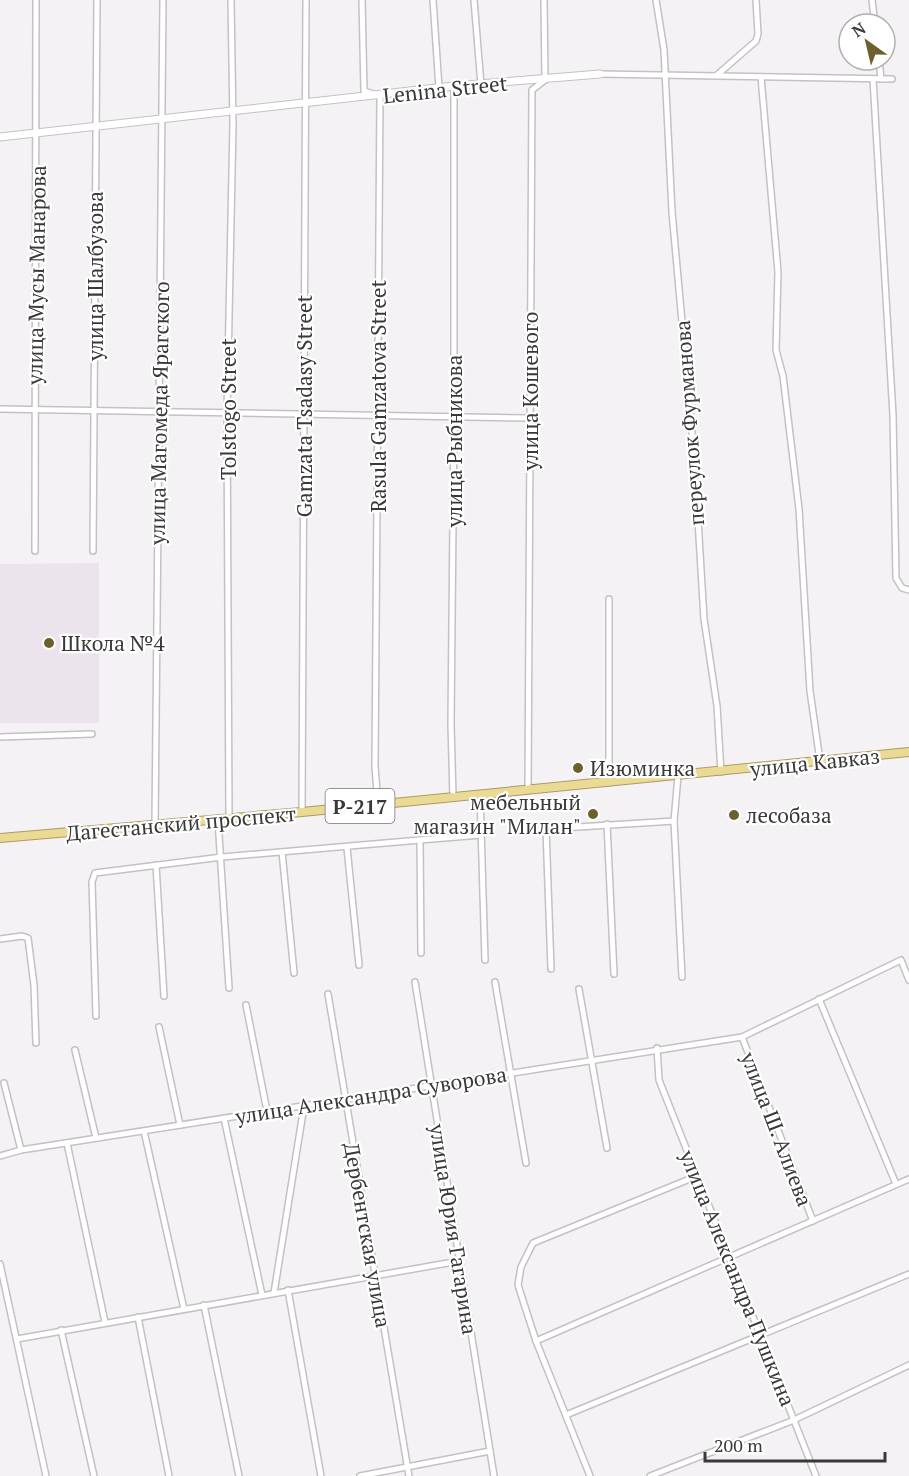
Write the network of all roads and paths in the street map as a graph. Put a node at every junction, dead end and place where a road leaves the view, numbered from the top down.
1 (36, 0) edge
2 (97, 0) edge
3 (163, 0) edge
4 (231, 0) edge
5 (306, 0) edge
6 (362, 0) edge
7 (433, 0) edge
8 (474, 0) edge
9 (544, 0) edge
10 (656, 0) edge
11 (756, 0) edge
12 (880, 72) edge
13 (600, 74) joint
14 (664, 74) junction
15 (717, 75) junction
16 (761, 77) junction
17 (873, 79) junction
18 (881, 79) junction
19 (892, 79) dead end
20 (545, 80) junction
21 (481, 85) junction
22 (454, 86) junction
23 (439, 88) junction
24 (380, 96) junction
25 (305, 103) junction
26 (231, 112) junction
27 (162, 119) junction
28 (96, 124) junction
29 (38, 133) junction
30 (0, 137) edge
31 (0, 409) edge
32 (35, 409) junction
33 (94, 410) junction
34 (159, 411) junction
35 (227, 413) junction
36 (304, 414) junction
37 (377, 416) junction
38 (454, 417) junction
39 (529, 418) junction
40 (35, 551) dead end
41 (93, 551) dead end
42 (909, 590) edge
43 (609, 600) dead end
44 (92, 734) dead end
45 (0, 737) edge
46 (909, 752) edge
47 (820, 761) junction
48 (721, 771) junction
49 (678, 776) junction
50 (609, 783) junction
51 (528, 790) junction
52 (480, 794) junction
53 (453, 797) junction
54 (378, 804) junction
55 (302, 812) junction
56 (230, 819) junction
57 (219, 820) junction
58 (674, 821) junction
59 (608, 824) junction
60 (155, 826) junction
61 (481, 835) junction
62 (0, 838) edge
63 (420, 840) junction
64 (347, 848) junction
65 (282, 852) junction
66 (222, 857) junction
67 (156, 865) junction
68 (0, 939) edge
69 (421, 953) dead end
70 (486, 960) dead end
71 (359, 965) dead end
72 (551, 969) dead end
73 (294, 973) dead end
74 (614, 974) dead end
75 (682, 977) dead end
76 (909, 980) edge
77 (415, 982) dead end
78 (495, 982) dead end
79 (229, 988) dead end
80 (579, 989) dead end
81 (328, 994) dead end
82 (164, 996) dead end
83 (819, 999) junction
84 (246, 1005) dead end
85 (96, 1016) dead end
86 (159, 1027) dead end
87 (742, 1037) junction
88 (36, 1043) dead end
89 (657, 1048) junction
90 (75, 1050) dead end
91 (592, 1060) junction
92 (511, 1073) junction
93 (4, 1083) dead end
94 (431, 1086) junction
95 (345, 1099) junction
96 (304, 1106) junction
97 (267, 1112) junction
98 (224, 1118) junction
99 (180, 1125) junction
100 (144, 1131) junction
101 (96, 1138) junction
102 (67, 1143) junction
103 (607, 1148) dead end
104 (21, 1150) junction
105 (0, 1156) edge
106 (526, 1163) dead end
107 (697, 1176) junction
108 (909, 1179) edge
109 (896, 1184) junction
110 (813, 1221) junction
111 (729, 1257) junction
112 (459, 1261) junction
113 (0, 1264) edge
114 (909, 1274) edge
115 (375, 1275) junction
116 (288, 1290) junction
117 (274, 1293) junction
118 (262, 1295) junction
119 (204, 1305) junction
120 (184, 1309) junction
121 (138, 1317) junction
122 (105, 1322) junction
123 (61, 1330) junction
124 (760, 1335) junction
125 (17, 1339) junction
126 (537, 1341) junction
127 (909, 1365) edge
128 (566, 1415) junction
129 (794, 1420) junction
130 (490, 1451) junction
131 (408, 1467) junction
132 (46, 1476) edge
133 (94, 1476) edge
134 (169, 1476) edge
135 (240, 1476) edge
136 (321, 1476) edge
137 (360, 1476) edge
138 (409, 1476) edge
139 (494, 1476) edge
140 (590, 1476) edge
141 (650, 1476) edge
142 (816, 1476) edge

1 - 29 street, улица Мусы Манарова
2 - 28 street, улица Шалбузова
3 - 27 street, улица Магомеда Ярагского
4 - 26 street, Tolstogo Street
5 - 25 street, Gamzata Tsadasy Street
6 - 24 street
7 - 23 street
8 - 21 street
9 - 20 street, улица Кошевого
10 - 14 street, переулок Фурманова
11 - 15 street
12 - 18 street
13 - 14 street, Lenina Street
13 - 20 street, Lenina Street
14 - 15 street, Lenina Street
14 - 48 street, переулок Фурманова
15 - 16 street, Lenina Street
16 - 17 street, Lenina Street
16 - 47 street
17 - 18 street, Lenina Street
17 - 42 street
18 - 19 street, Lenina Street
20 - 21 street, Lenina Street
20 - 39 street, улица Кошевого
21 - 22 street, Lenina Street
22 - 23 street, Lenina Street
22 - 38 street, улица Рыбникова
23 - 24 street, Lenina Street
24 - 25 street, Lenina Street
24 - 37 street, Rasula Gamzatova Street
25 - 26 street, Lenina Street
25 - 36 street, Gamzata Tsadasy Street
26 - 27 street, Lenina Street
26 - 35 street, Tolstogo Street
27 - 28 street, Lenina Street
27 - 34 street, улица Магомеда Ярагского
28 - 29 street, Lenina Street
28 - 33 street, улица Шалбузова
29 - 30 street, Lenina Street
29 - 32 street, улица Мусы Манарова
31 - 32 street
32 - 33 street
32 - 40 street, улица Мусы Манарова
33 - 34 street
33 - 41 street, улица Шалбузова
34 - 35 street
34 - 60 street, улица Магомеда Ярагского
35 - 36 street
35 - 56 street, Tolstogo Street
36 - 37 street
36 - 55 street, Gamzata Tsadasy Street
37 - 38 street
37 - 54 street, Rasula Gamzatova Street
38 - 39 street
38 - 53 street, улица Рыбникова
39 - 51 street, улица Кошевого
43 - 50 street
44 - 45 street
46 - 47 highway, улица Кавказ / Р-217
47 - 48 highway, улица Кавказ / Р-217
48 - 49 highway, Дагестанский проспект / Р-217
49 - 50 highway, Дагестанский проспект / Р-217
49 - 58 street
50 - 51 highway, Дагестанский проспект / Р-217
51 - 52 highway, Дагестанский проспект / Р-217
52 - 53 highway, Дагестанский проспект / Р-217
52 - 61 street
53 - 54 highway, Дагестанский проспект / Р-217
54 - 55 highway, Дагестанский проспект / Р-217
55 - 56 highway, Дагестанский проспект / Р-217
56 - 57 highway, Дагестанский проспект / Р-217
57 - 60 highway, Дагестанский проспект / Р-217
57 - 66 street
58 - 59 street
58 - 75 street
59 - 72 street
59 - 74 street
60 - 62 highway, Дагестанский проспект / Р-217
61 - 63 street
61 - 70 street
63 - 64 street
63 - 69 street
64 - 65 street
64 - 71 street
65 - 66 street
65 - 73 street
66 - 67 street
66 - 79 street
67 - 82 street
67 - 85 street
68 - 88 street
76 - 83 street, улица Александра Суворова
77 - 94 street, улица Юрия Гагарина
78 - 92 street
80 - 91 street
81 - 95 street, Дербентская улица
83 - 87 street, улица Александра Суворова
83 - 109 street
84 - 97 street
86 - 99 street
87 - 89 street, улица Александра Суворова
87 - 110 street, улица Ш. Алиева
89 - 91 street, улица Александра Суворова
89 - 107 street, улица Александра Пушкина
90 - 101 street
91 - 92 street, улица Александра Суворова
91 - 103 street
92 - 94 street, улица Александра Суворова
92 - 106 street
93 - 104 street
94 - 95 street, улица Александра Суворова
94 - 112 street, улица Юрия Гагарина
95 - 96 street, улица Александра Суворова
95 - 115 street, Дербентская улица
96 - 97 street, улица Александра Суворова
96 - 117 street
97 - 98 street, улица Александра Суворова
98 - 99 street, улица Александра Суворова
98 - 118 street
99 - 100 street, улица Александра Суворова
100 - 101 street, улица Александра Суворова
100 - 120 street
101 - 102 street, улица Александра Суворова
102 - 104 street, улица Александра Суворова
102 - 122 street
104 - 105 street, улица Александра Суворова
107 - 111 street, улица Александра Пушкина
107 - 126 street
108 - 109 street
109 - 110 street
110 - 111 street
111 - 124 street, улица Александра Пушкина
111 - 126 street
112 - 115 street
112 - 130 street, улица Юрия Гагарина
113 - 125 street
114 - 124 street
115 - 116 street
115 - 131 street, Дербентская улица
116 - 117 street
116 - 136 street
117 - 118 street
118 - 119 street
119 - 120 street
119 - 135 street
120 - 121 street
121 - 122 street
121 - 134 street
122 - 123 street
123 - 125 street
123 - 133 street
124 - 128 street
124 - 129 street, улица Александра Пушкина
125 - 132 street
126 - 128 street
127 - 129 street
128 - 140 street
129 - 141 street
129 - 142 street, улица Александра Пушкина
130 - 131 street
130 - 139 street, улица Юрия Гагарина
131 - 137 street
131 - 138 street, Дербентская улица

